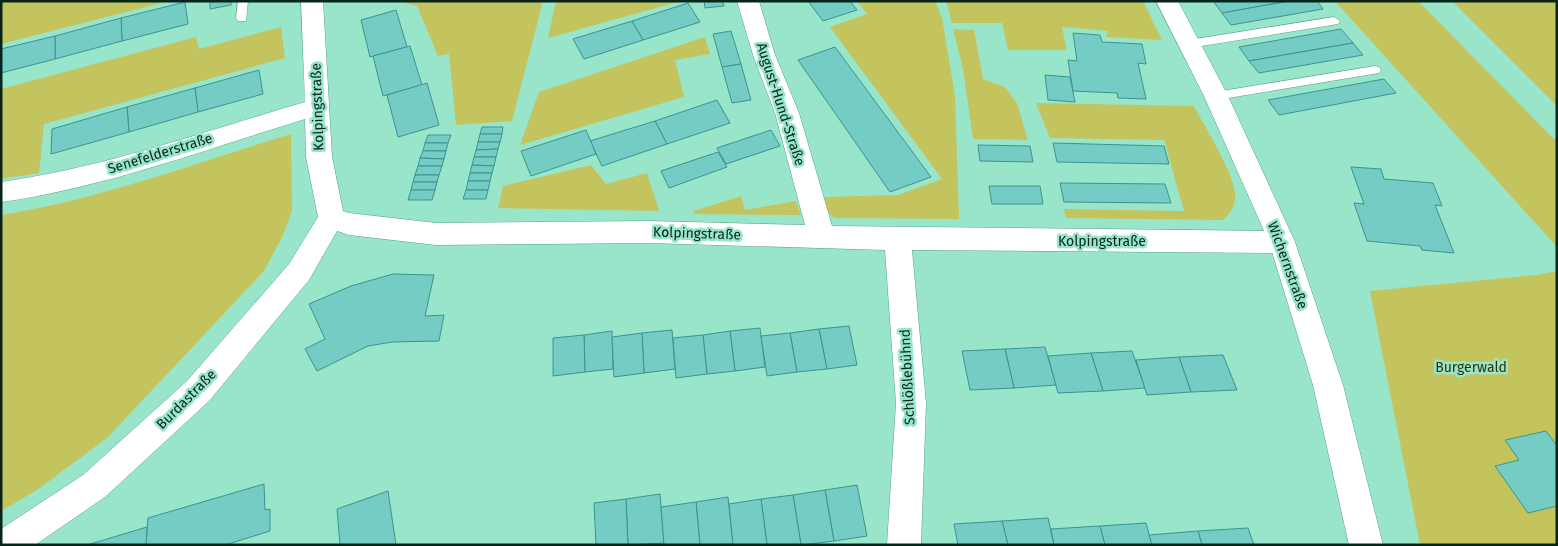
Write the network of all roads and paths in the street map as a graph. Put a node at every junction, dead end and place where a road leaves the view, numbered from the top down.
1 (243, 1) edge
2 (312, 1) edge
3 (748, 1) edge
4 (1167, 1) edge
5 (242, 18) dead end
6 (1334, 21) dead end
7 (1189, 44) junction
8 (1375, 70) dead end
9 (1216, 96) junction
10 (317, 107) junction
11 (1, 192) edge
12 (331, 218) junction
13 (821, 236) junction
14 (898, 239) junction
15 (1282, 242) junction
16 (6, 545) edge
17 (904, 545) edge
18 (1366, 545) edge

1 - 5 lane
2 - 10 street, Kolpingstraße
3 - 13 street, August-Hund-Straße
4 - 7 street, Wichernstraße
6 - 7 lane
7 - 9 street, Wichernstraße
8 - 9 lane
9 - 15 street, Wichernstraße
10 - 11 street, Senefelderstraße
10 - 12 street, Kolpingstraße
12 - 13 street, Kolpingstraße
12 - 16 street, Burdastraße
13 - 14 street, Kolpingstraße
14 - 15 street, Kolpingstraße
14 - 17 street, Schlößlebühnd
15 - 18 street, Wichernstraße

